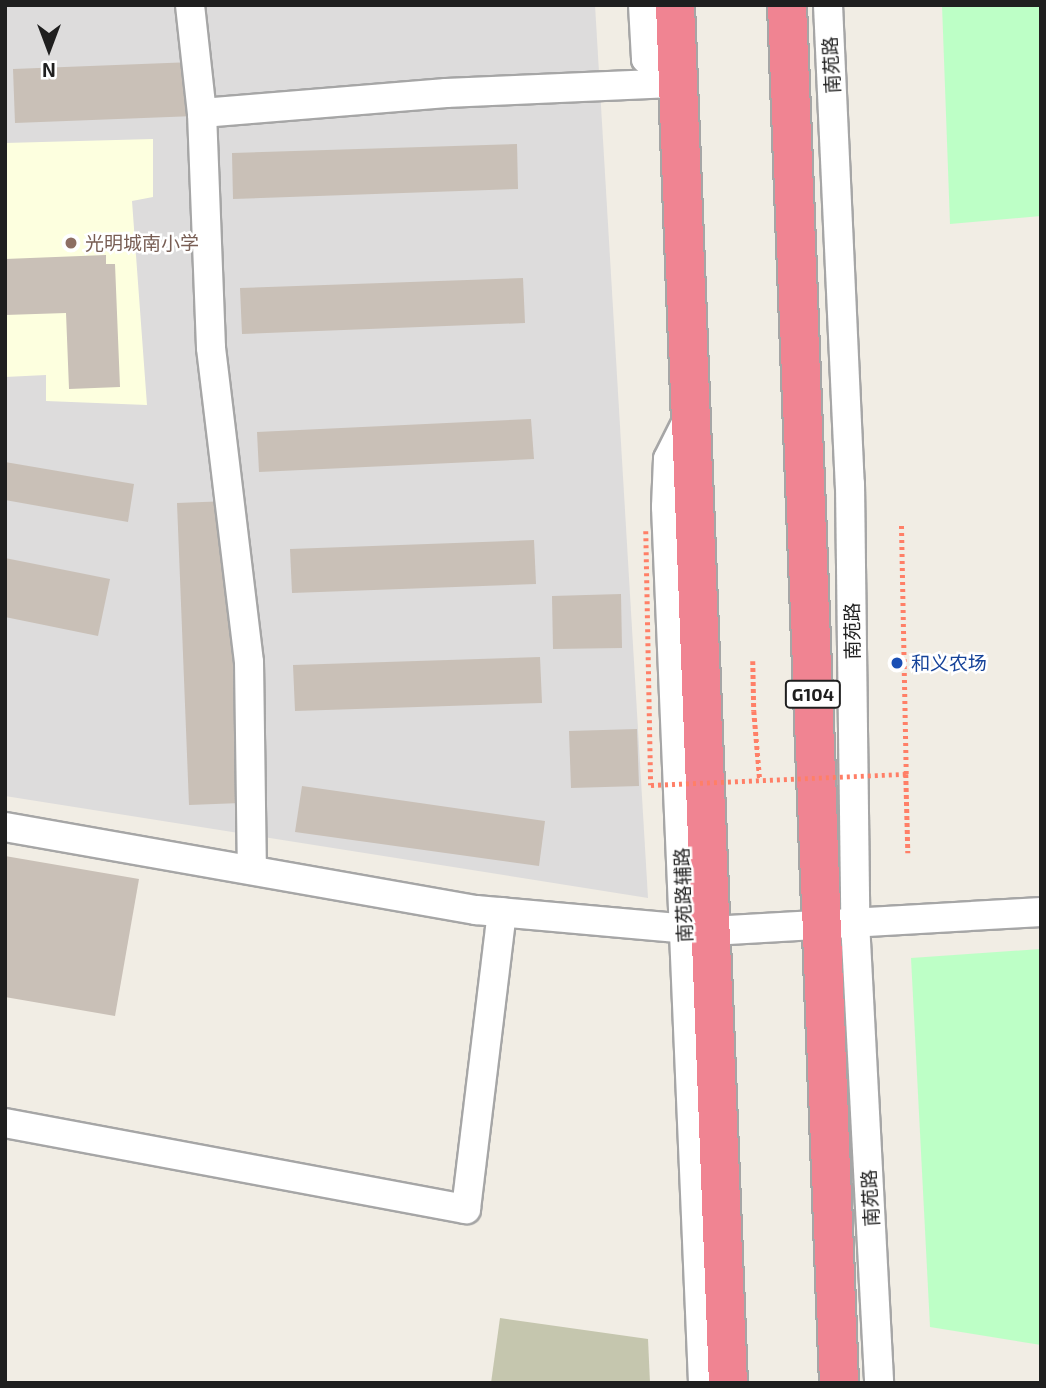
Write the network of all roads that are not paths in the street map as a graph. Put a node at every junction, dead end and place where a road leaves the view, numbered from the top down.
1 (190, 5) edge
2 (643, 5) edge
3 (675, 5) edge
4 (787, 5) edge
5 (828, 5) edge
6 (678, 83) junction
7 (202, 113) junction
8 (5, 827) edge
9 (252, 870) junction
10 (502, 912) junction
11 (1041, 912) edge
12 (838, 923) junction
13 (698, 930) junction
14 (5, 1123) edge
15 (703, 1383) edge
16 (728, 1383) edge
17 (839, 1383) edge
18 (879, 1383) edge

1 - 7 street
2 - 6 street
3 - 6 highway
4 - 12 highway, 南苑路 / G104
5 - 12 street, 南苑路
6 - 7 street
6 - 13 highway
7 - 9 street
8 - 9 street
9 - 10 street
10 - 13 street
10 - 14 street
11 - 12 street
12 - 13 street
12 - 17 highway, 南苑路 / G104
12 - 18 street, 南苑路
13 - 15 street, 南苑路辅路
13 - 16 highway

